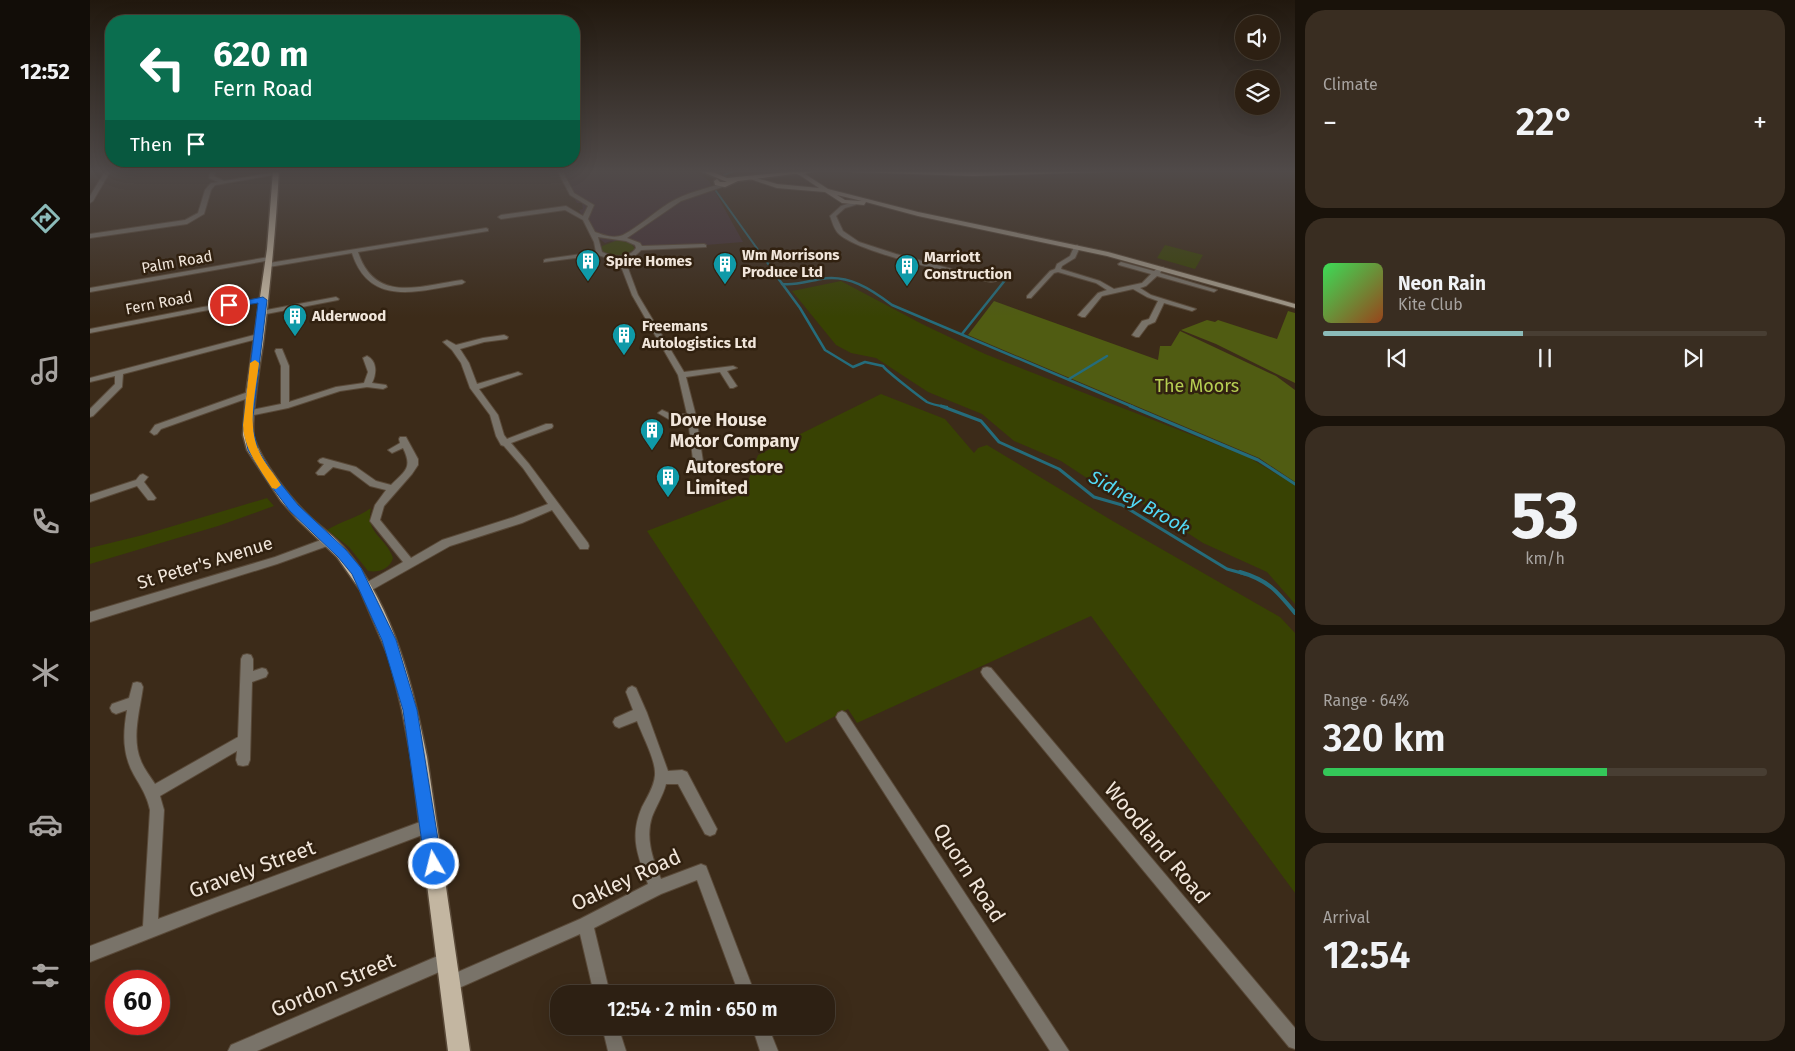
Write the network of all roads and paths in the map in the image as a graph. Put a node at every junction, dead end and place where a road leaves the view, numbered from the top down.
1 (194, 219) edge
2 (272, 219) edge
3 (585, 219) edge
4 (652, 219) edge
5 (833, 219) edge
6 (946, 219) edge
7 (641, 228) junction
8 (486, 230) dead end
9 (593, 233) junction
10 (90, 236) edge
11 (616, 239) junction
12 (701, 239) dead end
13 (634, 242) junction
14 (1078, 247) junction
15 (639, 248) junction
16 (598, 249) junction
17 (356, 252) junction
18 (632, 255) junction
19 (612, 258) junction
20 (546, 261) dead end
21 (269, 262) junction
22 (1121, 264) dead end
23 (625, 268) junction
24 (1058, 270) junction
25 (1158, 271) junction
26 (992, 281) dead end
27 (462, 282) dead end
28 (1134, 287) junction
29 (90, 290) edge
30 (1111, 290) junction
31 (1214, 290) dead end
32 (1029, 296) dead end
33 (336, 299) dead end
34 (263, 300) junction
35 (1162, 300) junction
36 (1295, 306) edge
37 (1192, 309) dead end
38 (261, 313) junction
39 (1082, 315) dead end
40 (90, 331) edge
41 (1136, 335) dead end
42 (258, 336) junction
43 (499, 340) dead end
44 (279, 351) dead end
45 (367, 357) dead end
46 (733, 368) dead end
47 (722, 369) junction
48 (119, 373) junction
49 (518, 374) dead end
50 (682, 375) junction
51 (90, 380) edge
52 (367, 385) junction
53 (733, 386) dead end
54 (384, 387) dead end
55 (474, 388) junction
56 (251, 394) junction
57 (285, 406) junction
58 (249, 413) junction
59 (662, 413) dead end
60 (90, 414) edge
61 (692, 416) junction
62 (549, 426) dead end
63 (154, 432) dead end
64 (504, 443) junction
65 (392, 450) dead end
66 (699, 468) dead end
67 (321, 473) dead end
68 (391, 488) junction
69 (151, 498) dead end
70 (90, 500) edge
71 (554, 505) junction
72 (329, 541) junction
73 (584, 546) dead end
74 (410, 564) junction
75 (366, 588) junction
76 (90, 617) edge
77 (247, 659) dead end
78 (987, 672) dead end
79 (262, 673) dead end
80 (247, 678) junction
81 (137, 687) dead end
82 (632, 692) dead end
83 (135, 702) junction
84 (116, 708) dead end
85 (641, 713) junction
86 (842, 718) dead end
87 (619, 722) dead end
88 (244, 740) junction
89 (243, 760) dead end
90 (663, 778) junction
91 (154, 792) junction
92 (428, 826) junction
93 (710, 829) dead end
94 (657, 888) junction
95 (585, 924) junction
96 (150, 930) junction
97 (90, 954) edge
98 (446, 960) junction
99 (450, 984) junction
100 (600, 985) edge
101 (744, 985) edge
102 (613, 1035) edge
103 (763, 1035) edge
104 (1295, 1041) edge
105 (237, 1051) edge
106 (459, 1051) edge
107 (617, 1051) edge
108 (769, 1051) edge
109 (1060, 1051) edge

1 - 10 street
2 - 21 main road
3 - 9 street
4 - 7 street
5 - 26 street
6 - 14 main road
7 - 11 street
7 - 13 street
8 - 17 street, Palm Road
9 - 11 street
9 - 16 street
11 - 13 street
11 - 16 street
12 - 15 street
13 - 15 street
14 - 24 street
14 - 25 main road
15 - 18 street
16 - 19 street
16 - 20 street
17 - 21 street, Palm Road
17 - 27 street
18 - 19 street
18 - 23 street
19 - 23 street
21 - 29 street, Palm Road
21 - 34 main road
22 - 25 street
23 - 50 street
24 - 30 street
24 - 32 street
25 - 28 street
25 - 31 street
25 - 36 main road
28 - 30 street
28 - 35 street
30 - 39 street
33 - 38 street
34 - 38 main road
34 - 40 street, Fern Road
35 - 37 street
35 - 41 street
38 - 42 main road
42 - 48 street
42 - 56 main road
43 - 55 street
44 - 57 street
45 - 52 street
46 - 47 street
47 - 50 street
47 - 53 street
48 - 51 street
48 - 60 street
49 - 55 street
50 - 61 street
52 - 54 street
52 - 57 street
55 - 64 street
56 - 58 main road
56 - 63 street
57 - 58 street
58 - 72 main road
59 - 61 street
61 - 66 street
62 - 64 street
64 - 71 street
65 - 68 street
67 - 68 street
68 - 74 street
69 - 70 street
71 - 73 street
71 - 74 street
72 - 75 main road
72 - 76 street, St Peter's Avenue
74 - 75 street
75 - 92 main road
77 - 80 street
78 - 104 street, Woodland Road
79 - 80 street
80 - 88 street
81 - 83 street
82 - 85 street
83 - 84 street
83 - 91 street
85 - 87 street
85 - 90 street
86 - 109 street, Quorn Road
88 - 89 street
88 - 91 street
90 - 93 street
90 - 94 street
91 - 96 street
92 - 96 street, Gravely Street
92 - 98 main road
94 - 95 street, Oakley Road
94 - 101 street, Oakley Road
95 - 99 street, Oakley Road
95 - 100 street
96 - 97 street, Gravely Street
98 - 99 main road
98 - 105 street, Gordon Street
99 - 106 main road
102 - 107 street
103 - 108 street

